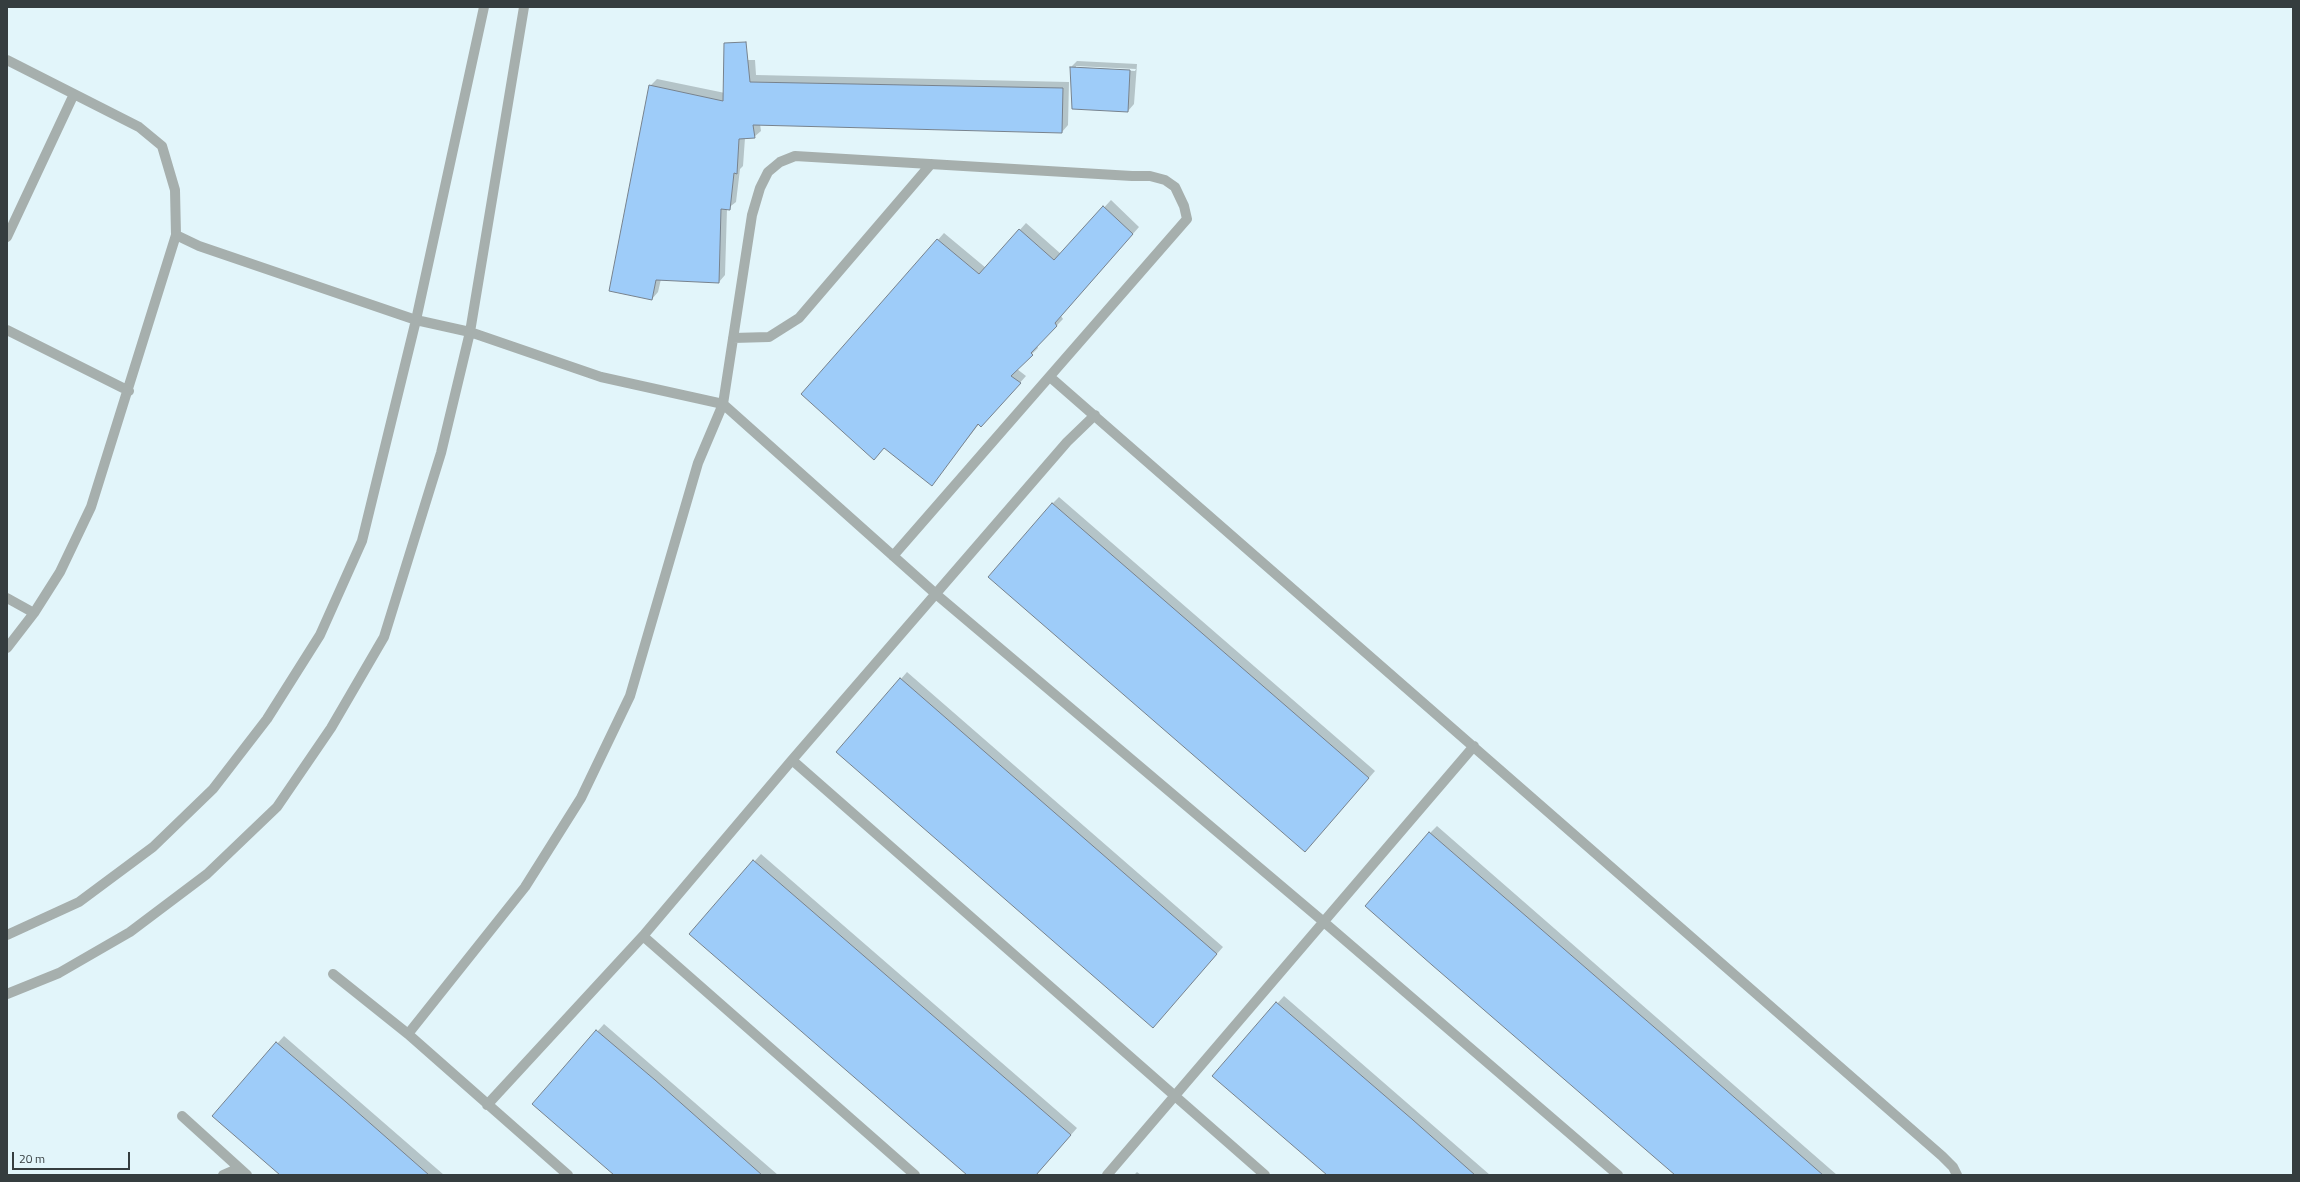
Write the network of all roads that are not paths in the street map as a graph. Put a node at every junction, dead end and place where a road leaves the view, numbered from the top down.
1 (484, 7) edge
2 (524, 7) edge
3 (7, 60) edge
4 (74, 94) junction
5 (931, 164) junction
6 (176, 235) junction
7 (7, 238) edge
8 (416, 320) junction
9 (7, 330) edge
10 (470, 332) junction
11 (733, 338) junction
12 (1050, 377) junction
13 (129, 391) junction
14 (723, 404) junction
15 (1095, 415) junction
16 (893, 556) junction
17 (937, 595) junction
18 (7, 598) edge
19 (34, 613) junction
20 (7, 648) edge
21 (1474, 746) junction
22 (792, 760) junction
23 (1325, 923) junction
24 (7, 935) edge
25 (643, 936) junction
26 (333, 974) dead end
27 (7, 994) edge
28 (408, 1034) junction
29 (1173, 1097) junction
30 (487, 1106) junction
31 (182, 1116) dead end
32 (243, 1172) edge
33 (223, 1175) edge
34 (568, 1175) edge
35 (915, 1175) edge
36 (1107, 1175) edge
37 (1265, 1175) edge
38 (1618, 1175) edge
39 (1957, 1175) edge

1 - 8 street
2 - 10 street
3 - 4 street
4 - 6 street
4 - 7 street
5 - 11 street
5 - 11 street
5 - 12 street
6 - 8 street
6 - 13 street
8 - 10 street
8 - 24 street
9 - 13 street
10 - 14 street
10 - 27 street
11 - 14 street
12 - 15 street
12 - 16 street
13 - 19 street
14 - 16 street
14 - 28 street
15 - 17 street
15 - 21 street
16 - 17 street
17 - 22 street
17 - 23 street
18 - 19 street
19 - 20 street
21 - 23 street
21 - 39 street
22 - 25 street
22 - 29 street
23 - 29 street
23 - 38 street
25 - 30 street
25 - 35 street
26 - 28 street
28 - 30 street
29 - 36 street
29 - 37 street
30 - 34 street
31 - 32 street
32 - 33 street

